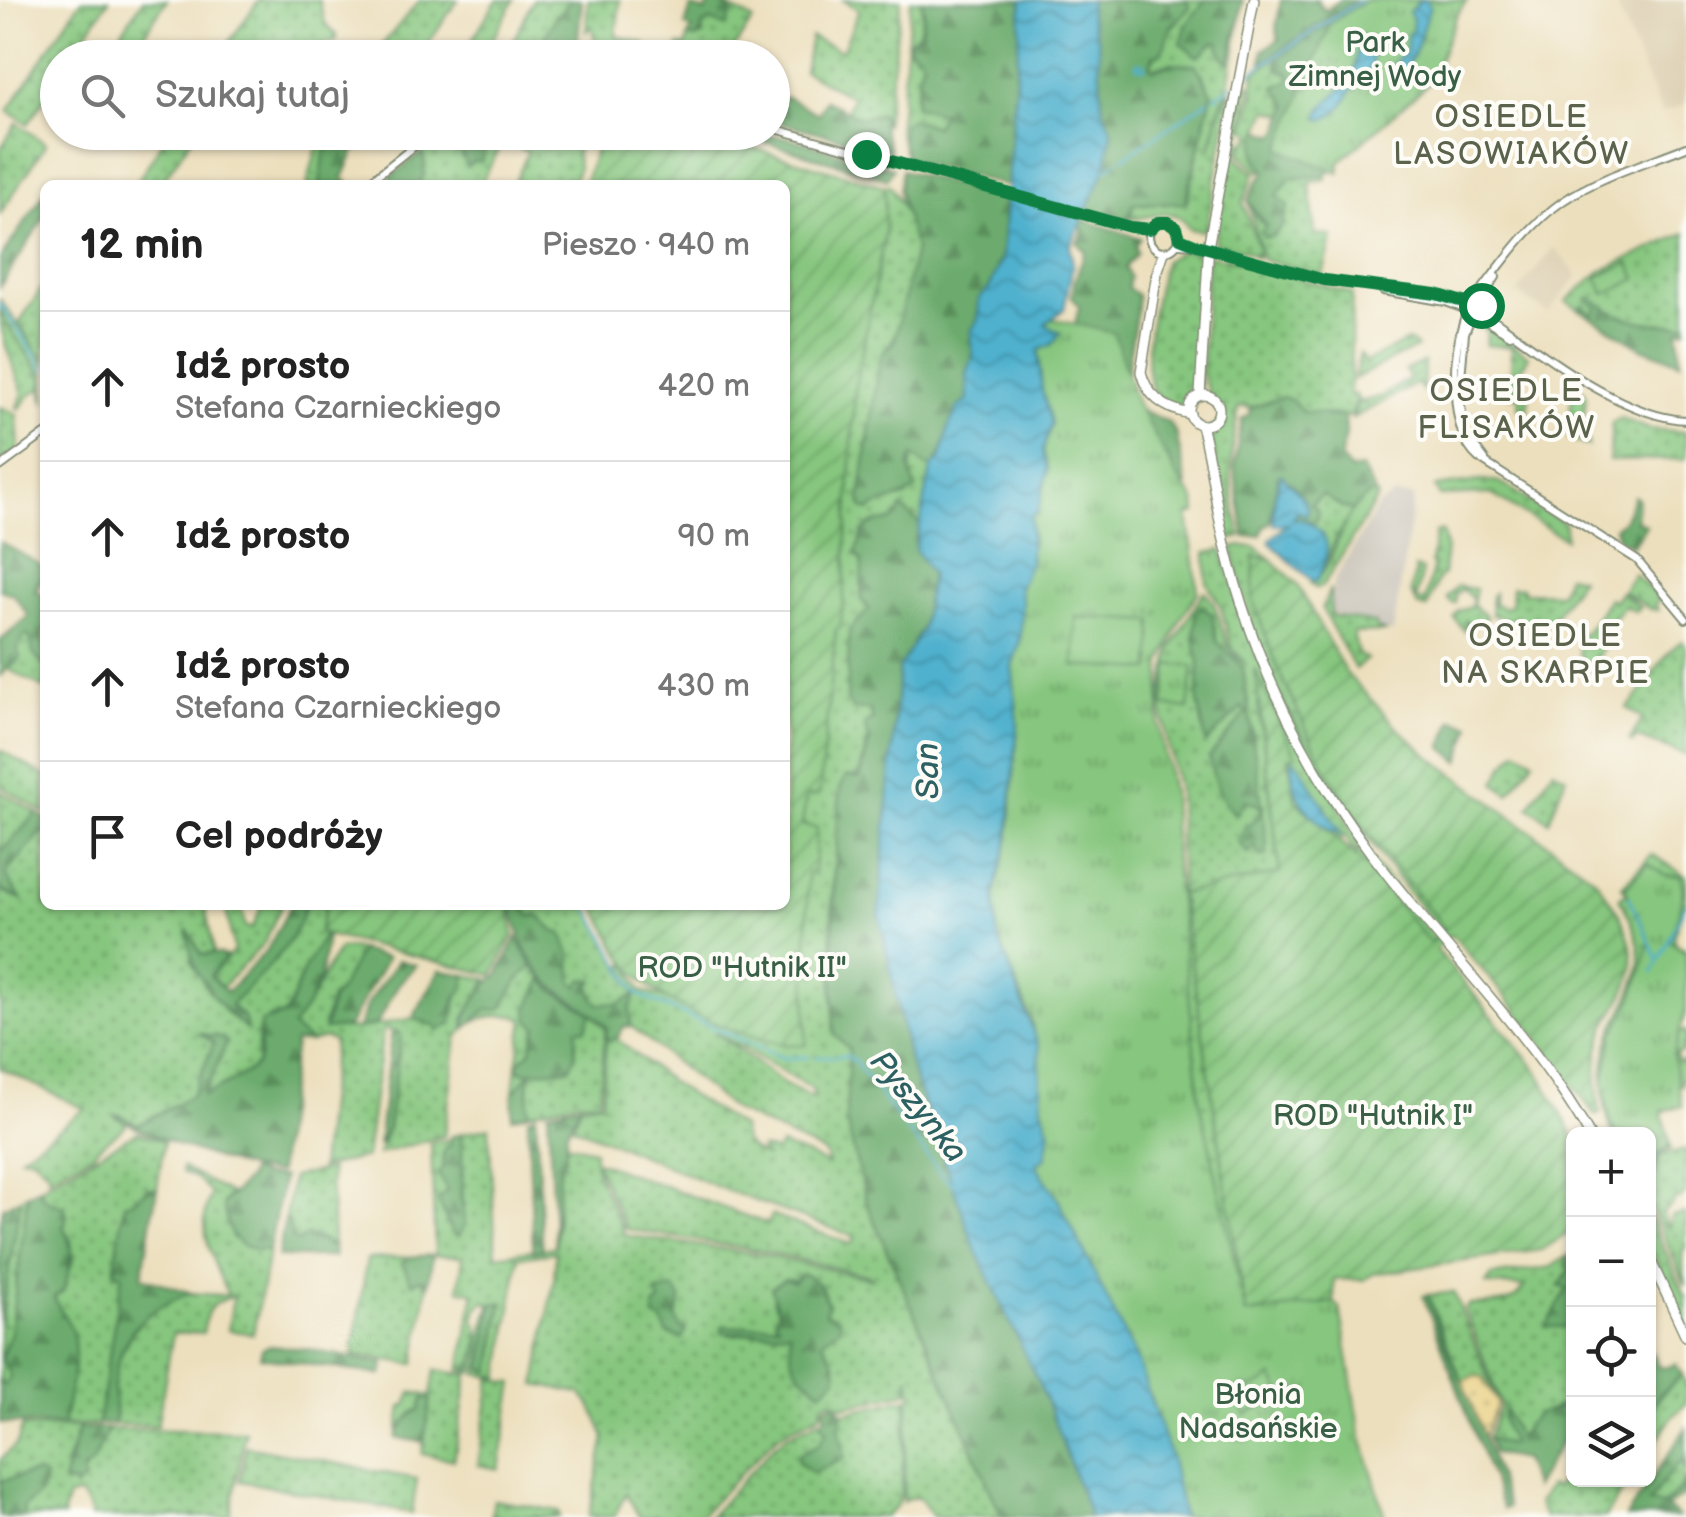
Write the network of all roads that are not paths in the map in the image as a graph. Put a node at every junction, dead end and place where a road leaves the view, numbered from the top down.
1 (1254, 0) edge
2 (790, 133) edge
3 (1686, 147) edge
4 (409, 150) edge
5 (371, 180) edge
6 (1150, 232) junction
7 (1179, 240) junction
8 (1161, 251) junction
9 (1362, 286) junction
10 (1439, 300) junction
11 (1473, 309) junction
12 (1460, 328) junction
13 (1203, 395) junction
14 (1189, 410) junction
15 (1686, 420) edge
16 (1205, 424) junction
17 (40, 438) edge
18 (1486, 462) junction
19 (0, 467) edge
20 (1686, 620) edge
21 (1584, 1127) edge
22 (1656, 1272) edge
23 (1686, 1336) edge

1 - 13 main road
2 - 6 street
3 - 11 street
4 - 5 street
6 - 7 street
6 - 8 street
7 - 8 street
7 - 9 street, bridge
8 - 14 main road
9 - 10 street
9 - 11 street
10 - 11 street
10 - 12 street
11 - 12 street
11 - 15 street
11 - 18 street
12 - 18 street
13 - 14 main road
13 - 16 main road
14 - 16 main road
16 - 21 main road
17 - 19 street
18 - 20 street
22 - 23 main road

